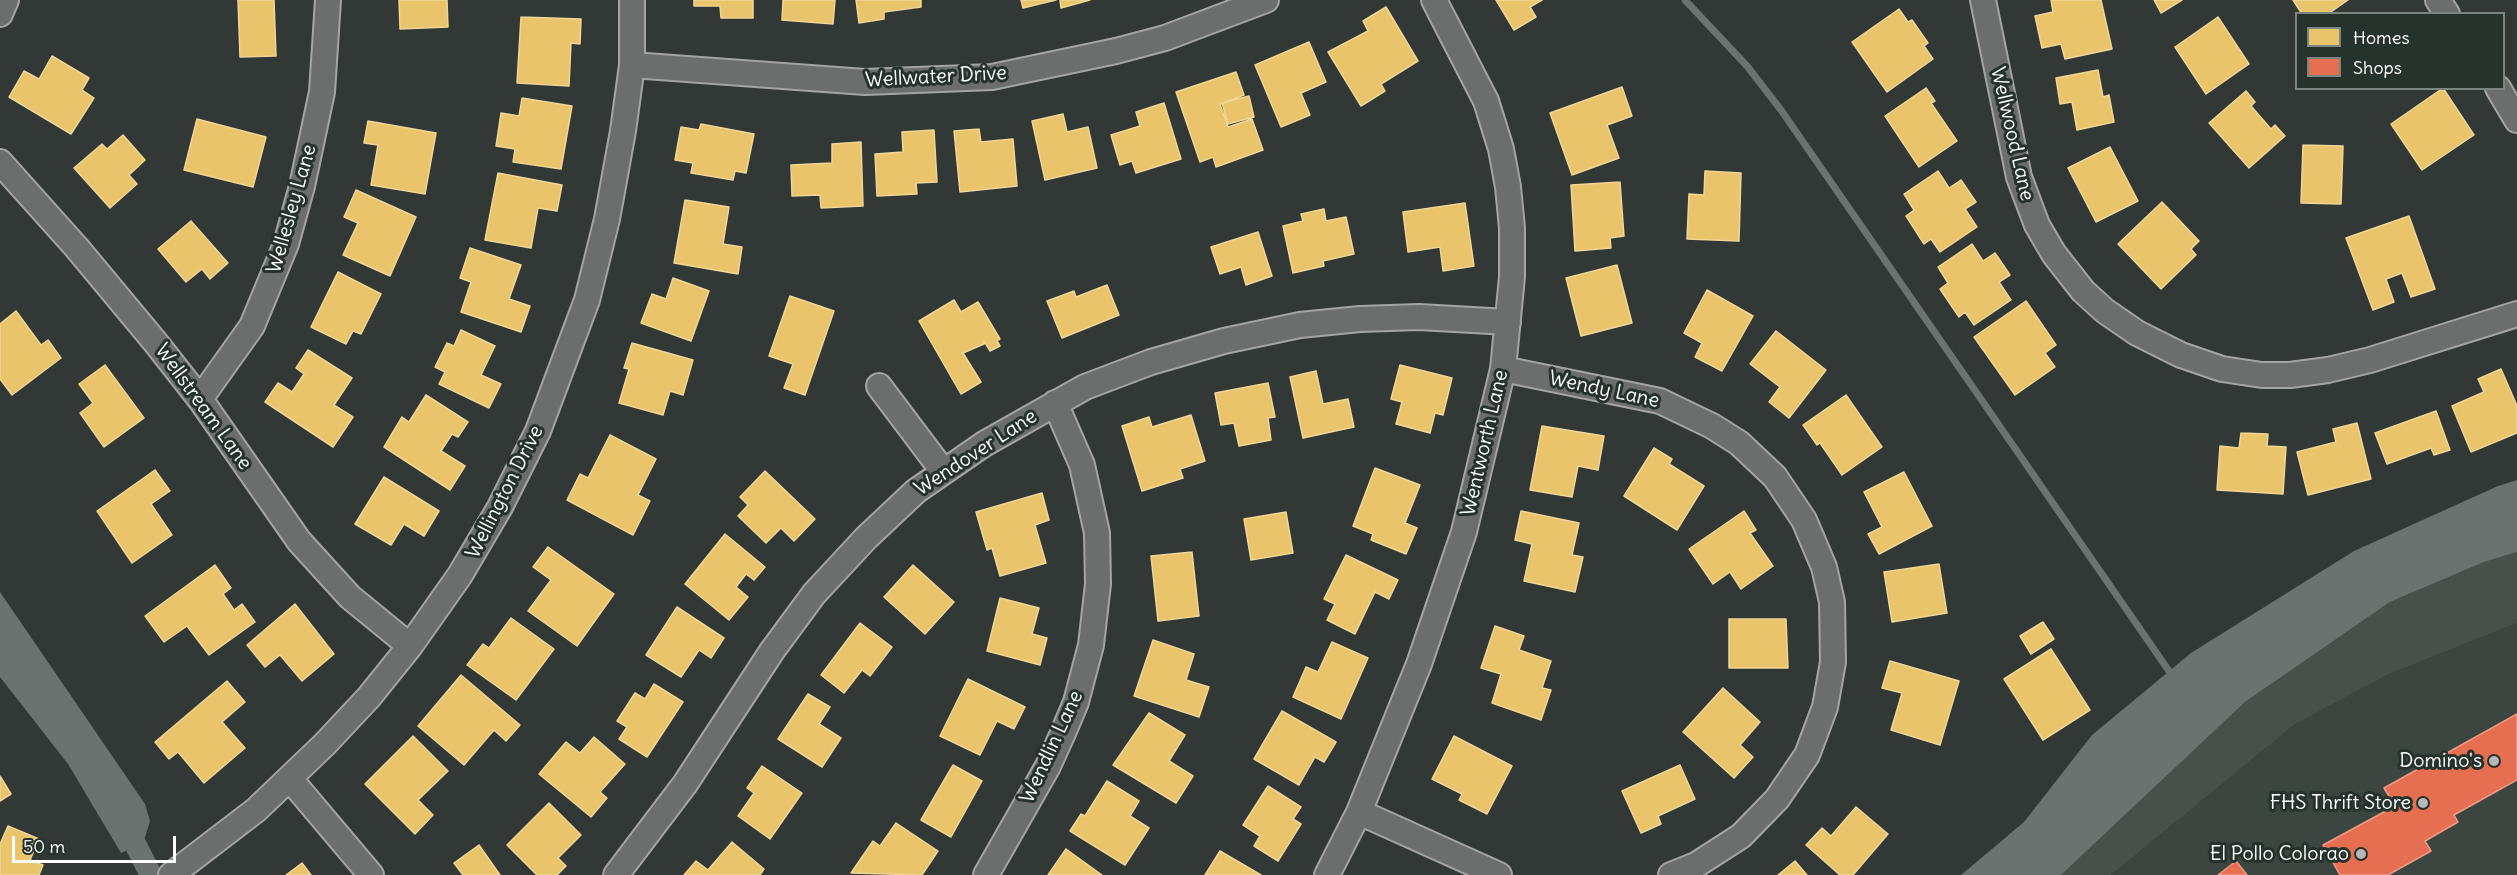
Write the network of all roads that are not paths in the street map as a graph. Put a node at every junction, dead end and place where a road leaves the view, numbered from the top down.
1 (6, 0) edge
2 (328, 0) edge
3 (632, 0) edge
4 (1266, 0) edge
5 (1434, 0) edge
6 (1983, 0) edge
7 (0, 15) edge
8 (632, 65) junction
9 (2499, 90) edge
10 (2517, 120) edge
11 (0, 162) edge
12 (2517, 314) edge
13 (1508, 322) junction
14 (1503, 369) junction
15 (879, 386) dead end
16 (200, 399) junction
17 (1055, 403) junction
18 (943, 471) junction
19 (410, 646) junction
20 (290, 779) junction
21 (1359, 812) junction
22 (171, 875) edge
23 (371, 875) edge
24 (616, 875) edge
25 (986, 875) edge
26 (1327, 875) edge
27 (1499, 875) edge
28 (1671, 875) edge

1 - 7 street
2 - 16 street, Wellesley Lane
3 - 8 street, Wellington Drive
4 - 8 street, Wellwater Drive
5 - 13 street, Wentworth Lane
6 - 12 street, Wellwood Lane
8 - 19 street, Wellington Drive
9 - 10 street
11 - 16 street, Wellstream Lane
13 - 14 street, Wentworth Lane
13 - 17 street, Wendover Lane
14 - 21 street, Wentworth Lane
14 - 28 street, Wendy Lane
15 - 18 street
16 - 19 street, Wellstream Lane
17 - 18 street, Wendover Lane
17 - 25 street, Wendlin Lane
18 - 24 street, Wendover Lane
19 - 20 street, Wellington Drive
20 - 22 street, Wellington Drive
20 - 23 street
21 - 26 street, Wentworth Lane
21 - 27 street

